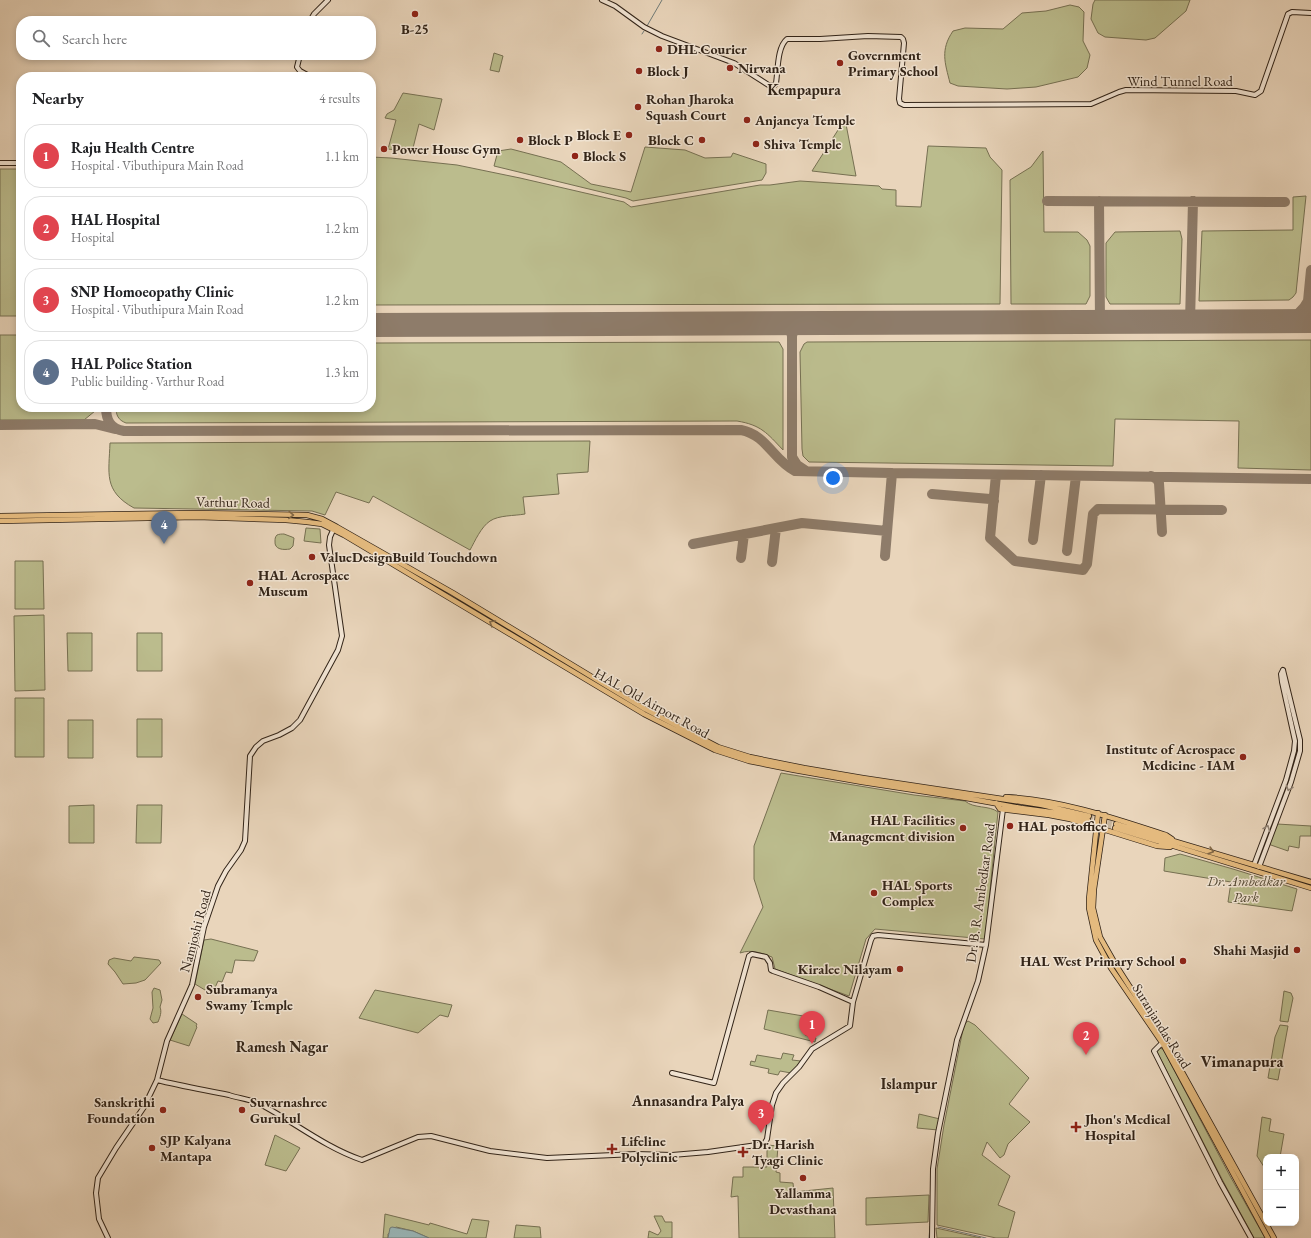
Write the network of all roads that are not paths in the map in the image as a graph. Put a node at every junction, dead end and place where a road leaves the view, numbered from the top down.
1 (328, 0) edge
2 (602, 0) edge
3 (1311, 13) edge
4 (313, 16) edge
5 (299, 60) edge
6 (302, 72) edge
7 (0, 163) edge
8 (16, 163) edge
9 (0, 516) edge
10 (0, 521) edge
11 (334, 528) junction
12 (343, 530) joint
13 (641, 709) junction
14 (997, 801) junction
15 (1003, 809) junction
16 (1098, 813) junction
17 (1105, 815) junction
18 (1088, 818) tunnel mouth
19 (1096, 827) junction
20 (1102, 829) junction
21 (1173, 841) junction
22 (1176, 847) junction
23 (1254, 865) junction
24 (1260, 867) junction
25 (1311, 882) edge
26 (1311, 888) edge
27 (986, 945) junction
28 (853, 1002) junction
29 (1164, 1043) junction
30 (672, 1073) dead end
31 (157, 1080) junction
32 (108, 1238) edge
33 (932, 1238) edge
34 (1251, 1238) edge
35 (1268, 1238) edge
36 (1274, 1238) edge

1 - 4 street
2 - 3 street, Wind Tunnel Road
5 - 6 street
7 - 8 street
9 -> 11 main road, Varthur Road
10 - 11 main road, Varthur Road
11 - 12 main road, Varthur Road
13 -> 11 main road, HAL Old Airport Road
11 - 31 street, Namjoshi Road
12 - 13 main road, HAL Old Airport Road
13 - 14 main road, HAL Old Airport Road
14 - 15 main road
14 - 16 main road
14 - 18 main road
15 - 19 main road
15 - 27 street, Dr. B. R. Ambedkar Road
16 - 17 main road
16 - 19 main road, Suranjandas Road
17 - 20 main road, Suranjandas Road
17 - 21 main road
19 - 20 main road
19 - 29 main road, Suranjandas Road
20 - 22 main road
20 - 29 main road, Suranjandas Road
21 - 22 main road
21 -> 23 main road
22 - 26 main road
23 - 24 main road
23 -> 24 street
24 - 25 main road
27 - 28 street
27 - 33 street, Dr. B. R. Ambedkar Road
28 - 30 street
28 - 31 street
29 - 34 street
29 - 35 main road, Suranjandas Road
29 - 36 main road, Suranjandas Road
31 - 32 street, Namjoshi Road

